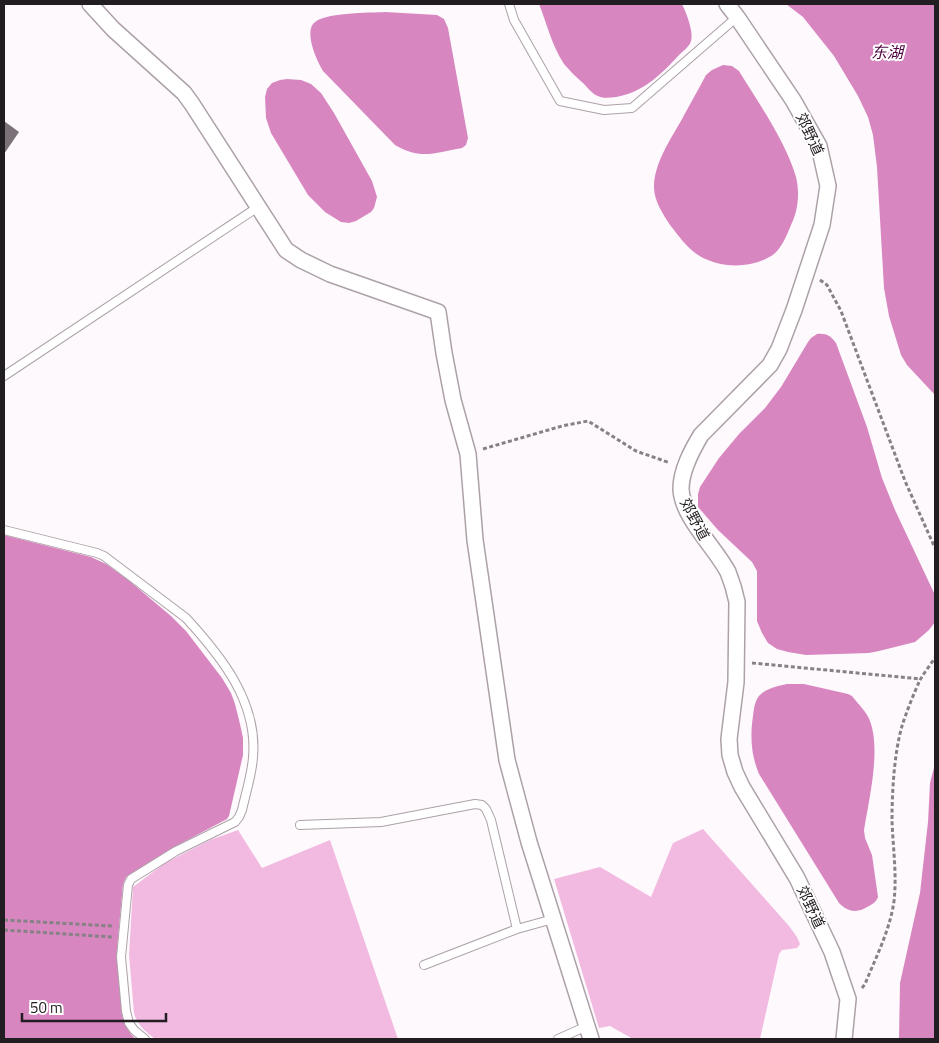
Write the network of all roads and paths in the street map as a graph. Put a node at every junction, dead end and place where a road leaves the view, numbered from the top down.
1 (90, 4) edge
2 (509, 4) edge
3 (726, 4) edge
4 (738, 17) junction
5 (258, 206) junction
6 (806, 274) junction
7 (4, 376) edge
8 (468, 454) junction
9 (685, 468) junction
10 (4, 530) edge
11 (935, 548) edge
12 (935, 658) edge
13 (736, 661) junction
14 (921, 679) junction
15 (300, 825) dead end
16 (554, 919) junction
17 (4, 920) edge
18 (517, 929) junction
19 (4, 930) edge
20 (112, 937) junction
21 (122, 938) junction
22 (424, 965) dead end
23 (848, 999) junction
24 (589, 1033) edge
25 (144, 1039) edge
26 (558, 1039) edge
27 (844, 1039) edge

1 - 5 street
2 - 4 lane
3 - 4 street, 郊野道
4 - 6 street, 郊野道
5 - 7 lane
5 - 8 street
6 - 9 street, 郊野道
6 - 11 path
8 - 9 path
8 - 16 street
9 - 13 street, 郊野道
10 - 21 lane
12 - 14 path
13 - 14 path
13 - 23 street, 郊野道
14 - 23 path
15 - 18 lane
16 - 18 lane
16 - 24 street
17 - 20 path
18 - 22 lane
19 - 20 path
20 - 21 path
21 - 25 lane
23 - 27 street, 郊野道
24 - 26 lane

